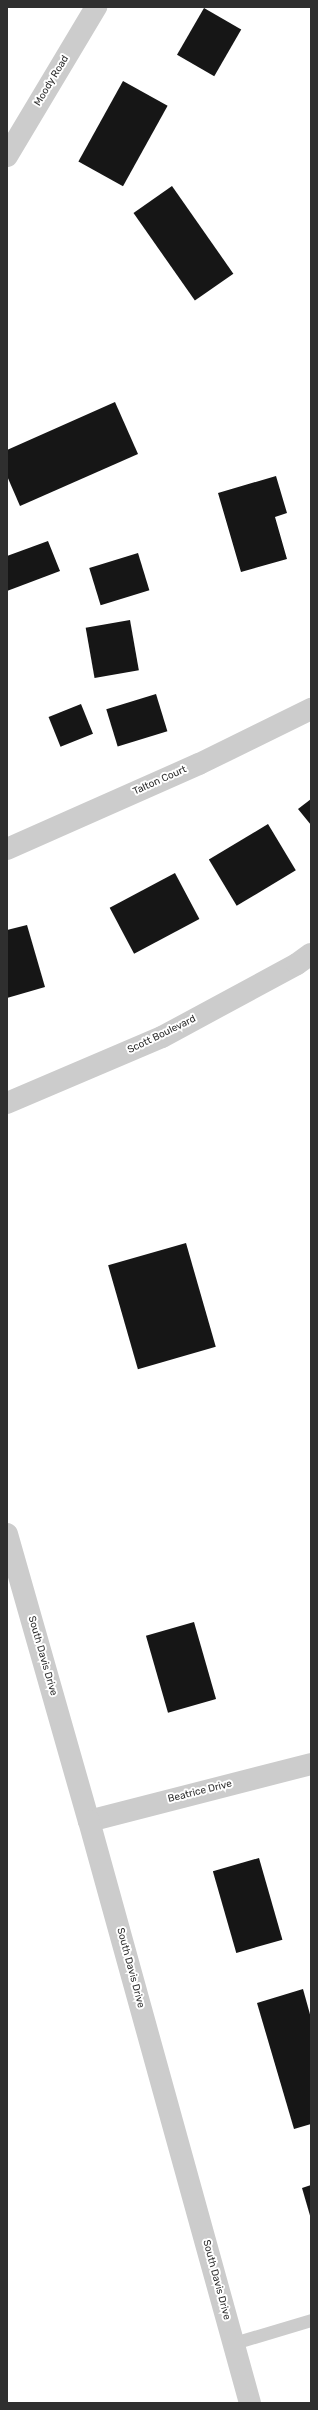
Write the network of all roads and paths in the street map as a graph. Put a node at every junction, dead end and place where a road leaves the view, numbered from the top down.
1 (96, 7) edge
2 (7, 156) edge
3 (311, 709) edge
4 (7, 849) edge
5 (311, 954) edge
6 (7, 1103) edge
7 (7, 1534) edge
8 (311, 1764) edge
9 (89, 1821) junction
10 (311, 2320) edge
11 (234, 2343) junction
12 (250, 2403) edge

1 - 2 street, Moody Road
3 - 4 street, Talton Court
5 - 6 street, Scott Boulevard
7 - 9 street, South Davis Drive
8 - 9 street, Beatrice Drive
9 - 11 street, South Davis Drive
10 - 11 lane
11 - 12 street, South Davis Drive

